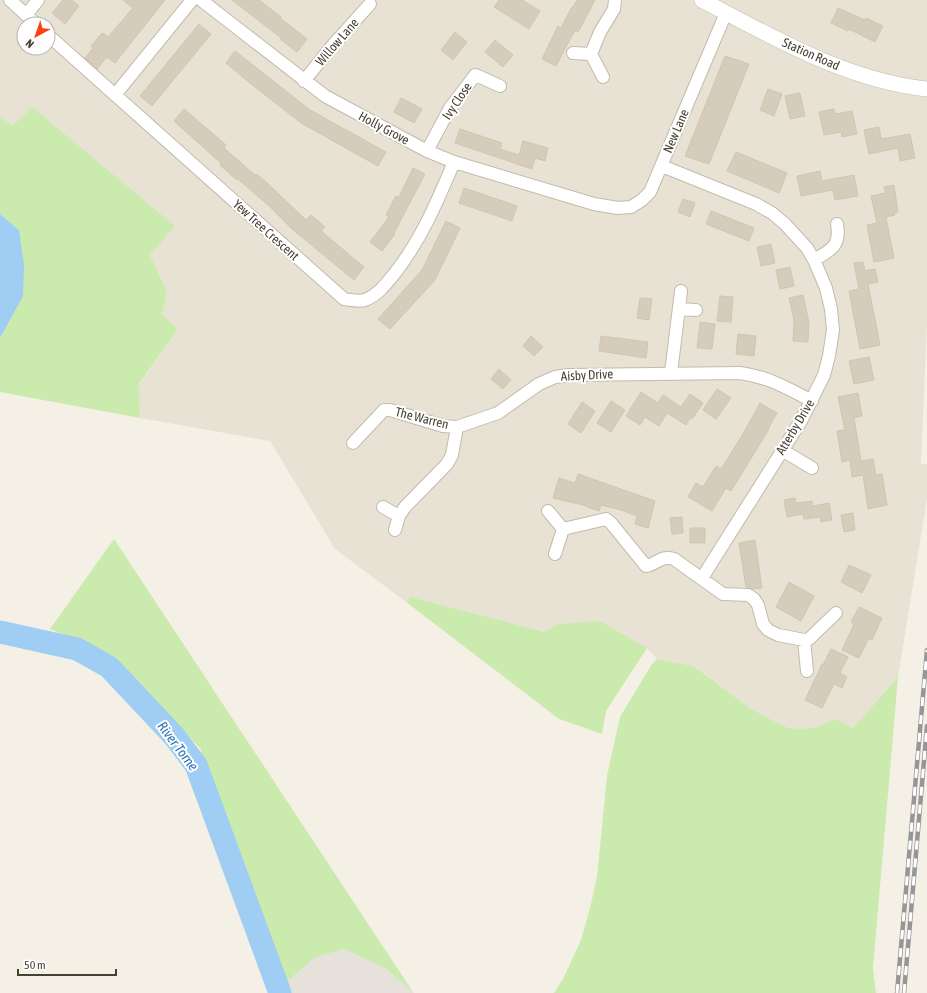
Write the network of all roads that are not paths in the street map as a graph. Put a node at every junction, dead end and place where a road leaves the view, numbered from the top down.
1 (10, 0) edge
2 (38, 0) edge
3 (192, 0) edge
4 (201, 0) edge
5 (615, 0) edge
6 (702, 0) edge
7 (370, 4) dead end
8 (726, 12) junction
9 (26, 15) joint
10 (56, 42) edge
11 (573, 53) dead end
12 (591, 54) junction
13 (603, 77) dead end
14 (304, 81) junction
15 (500, 86) dead end
16 (927, 90) edge
17 (115, 96) junction
18 (427, 151) junction
19 (454, 162) junction
20 (662, 166) junction
21 (594, 204) joint
22 (837, 224) dead end
23 (814, 260) junction
24 (681, 291) dead end
25 (679, 309) junction
26 (696, 310) dead end
27 (672, 373) junction
28 (812, 401) junction
29 (457, 426) junction
30 (353, 443) dead end
31 (782, 450) junction
32 (812, 468) dead end
33 (383, 507) dead end
34 (548, 511) dead end
35 (399, 516) junction
36 (563, 529) junction
37 (395, 530) dead end
38 (555, 554) dead end
39 (702, 578) junction
40 (836, 613) dead end
41 (804, 640) junction
42 (807, 671) dead end

1 - 9 street
2 - 9 street
3 - 17 street
4 - 14 street, Holly Grove
5 - 12 street
6 - 8 street, Station Road
7 - 14 street, Willow Lane
8 - 16 street, Station Road
8 - 20 street, New Lane
10 - 17 street, Yew Tree Crescent
11 - 12 street
12 - 13 street
14 - 18 street, Holly Grove
15 - 18 street, Ivy Close
17 - 19 street, Yew Tree Crescent
18 - 19 street, Holly Grove
19 - 21 street, Holly Grove
20 - 21 street, New Lane
20 - 23 street, Atterby Drive
22 - 23 street
23 - 28 street, Atterby Drive
24 - 25 street
25 - 26 street
25 - 27 street
27 - 28 street, Aisby Drive
27 - 29 street, Aisby Drive
28 - 31 street, Atterby Drive
29 - 30 street, The Warren
29 - 35 street
31 - 32 street
31 - 39 street, Atterby Drive
33 - 35 street
34 - 36 street
35 - 37 street
36 - 38 street
36 - 39 street
39 - 41 street
40 - 41 street
41 - 42 street

